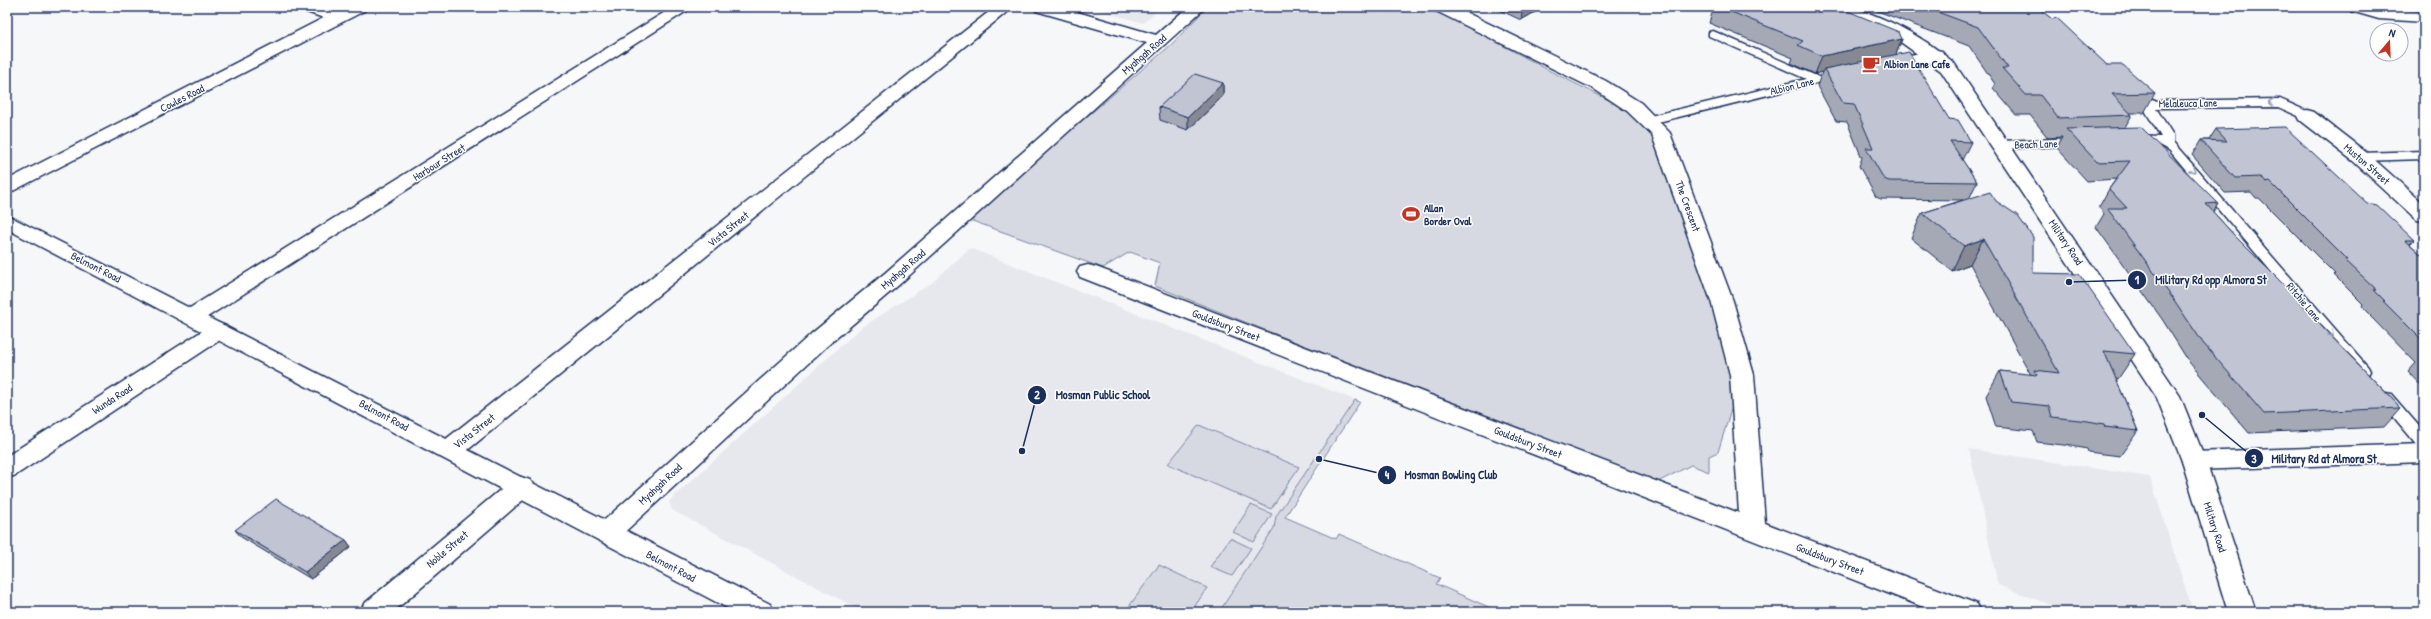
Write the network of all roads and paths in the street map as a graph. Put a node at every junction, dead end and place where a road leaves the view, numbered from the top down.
1 (310, 7) edge
2 (358, 7) edge
3 (685, 7) edge
4 (1005, 7) edge
5 (1042, 7) edge
6 (1198, 7) edge
7 (1442, 7) edge
8 (1833, 7) edge
9 (2357, 7) edge
10 (2383, 10) edge
11 (338, 17) junction
12 (2424, 18) edge
13 (1713, 34) dead end
14 (1159, 41) junction
15 (1936, 55) junction
16 (1869, 69) edge
17 (2122, 85) edge
18 (2146, 102) junction
19 (2307, 116) joint
20 (1650, 120) junction
21 (2122, 140) edge
22 (2090, 141) edge
23 (2167, 142) junction
24 (2000, 145) junction
25 (2424, 155) edge
26 (2360, 157) junction
27 (7, 188) edge
28 (2424, 215) edge
29 (7, 221) edge
30 (1088, 272) dead end
31 (193, 316) junction
32 (218, 331) junction
33 (2424, 443) edge
34 (450, 450) junction
35 (2424, 453) edge
36 (2194, 461) junction
37 (7, 468) edge
38 (521, 487) junction
39 (1753, 529) junction
40 (608, 532) junction
41 (374, 612) edge
42 (760, 612) edge
43 (1967, 612) edge
44 (2242, 612) edge

1 - 11 street
2 - 11 street, Cowles Road
3 - 31 street, Harbour Street
4 - 34 street, Vista Street
5 - 14 street
6 - 14 street, Myahgah Road
7 - 20 street, The Crescent
8 - 15 street, Military Road
9 - 10 street
10 - 12 street
11 - 27 street, Cowles Road
13 - 20 lane, Albion Lane
14 - 40 street, Myahgah Road
15 - 16 street
15 - 24 street, Military Road
17 - 18 lane, Melaleuca Lane
19 -> 18 lane, Melaleuca Lane
18 - 23 lane, Ritchie Lane
19 - 26 street, Muston Street
20 - 39 street, The Crescent
21 - 23 lane
22 - 24 lane, Beach Lane
23 -> 33 lane, Ritchie Lane
24 - 36 street, Military Road
25 - 26 lane
26 - 28 street, Muston Street
29 - 31 street, Belmont Road
30 - 39 street, Gouldsbury Street
31 - 32 street, Belmont Road
32 - 34 street, Belmont Road
32 - 37 street, Wunda Road
34 - 38 street, Belmont Road
35 - 36 street
36 - 44 street, Military Road
38 - 40 street, Belmont Road
38 - 41 street, Noble Street
39 - 43 street, Gouldsbury Street
40 - 42 street, Belmont Road

